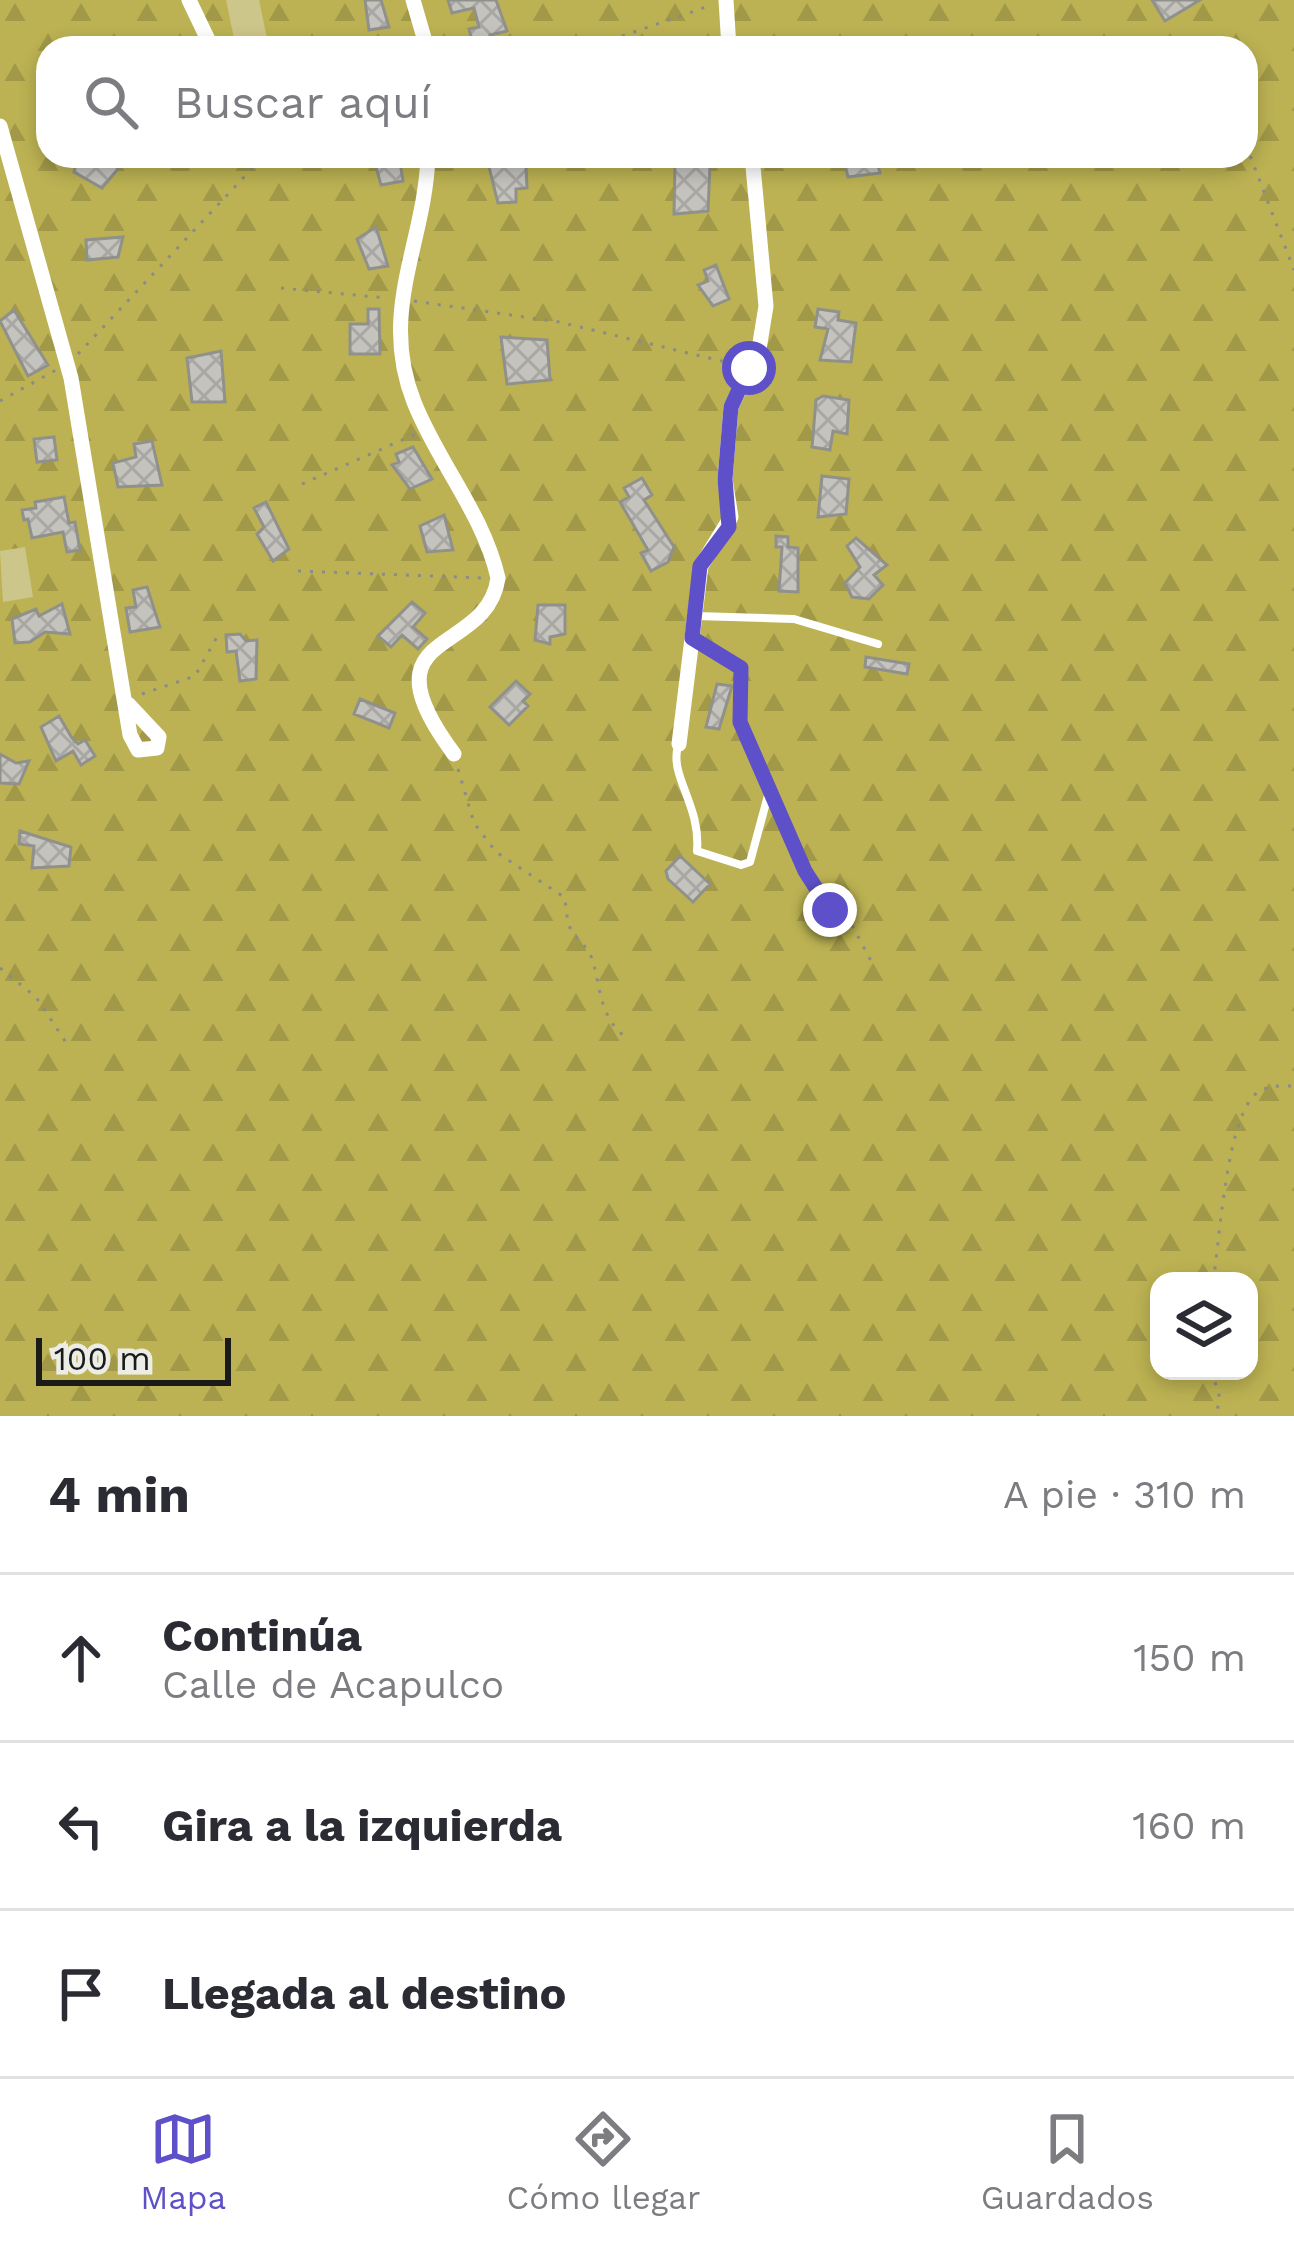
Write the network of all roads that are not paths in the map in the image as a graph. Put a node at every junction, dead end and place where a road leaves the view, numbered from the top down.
1 (189, 0) edge
2 (412, 0) edge
3 (726, 0) edge
4 (206, 36) edge
5 (423, 36) edge
6 (728, 36) edge
7 (0, 126) edge
8 (428, 168) edge
9 (753, 168) edge
10 (694, 616) junction
11 (692, 638) junction
12 (878, 644) dead end
13 (132, 708) road end
14 (679, 744) joint
15 (454, 754) road end
16 (770, 788) junction
17 (782, 817) road end

1 - 4 street
2 - 5 street
3 - 6 street
7 - 13 street
8 - 15 street
9 - 10 street
10 - 11 street
10 - 12 lane
11 - 14 street
11 - 16 lane
14 - 16 lane
16 - 17 lane

